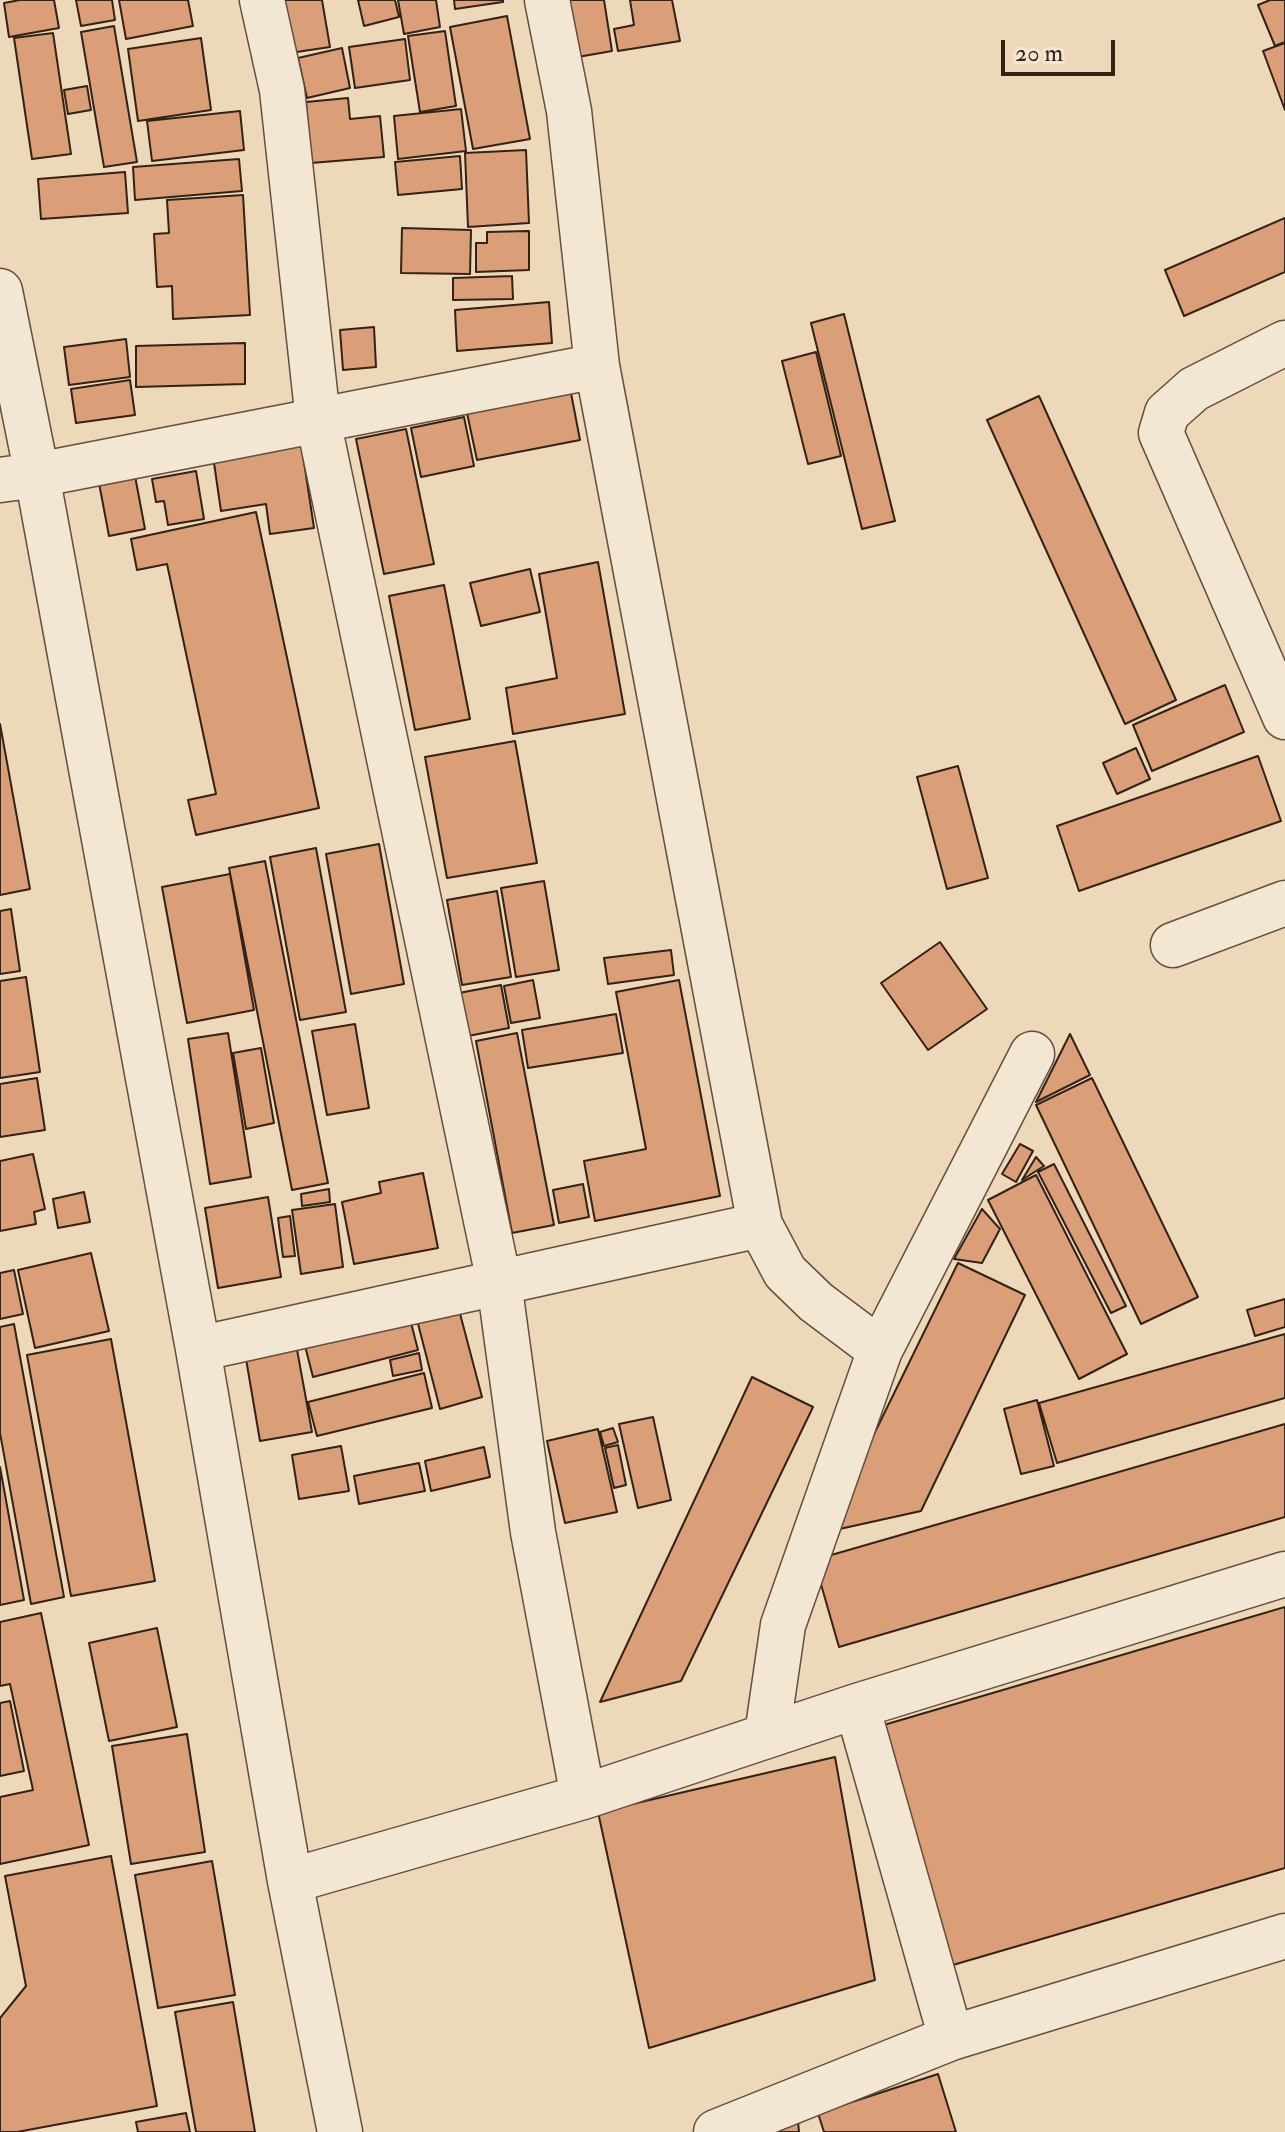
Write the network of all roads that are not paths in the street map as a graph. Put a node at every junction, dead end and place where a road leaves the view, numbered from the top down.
1 (262, 0) edge
2 (547, 0) edge
3 (0, 291) edge
4 (1285, 343) edge
5 (597, 366) junction
6 (318, 420) junction
7 (19, 477) edge
8 (1285, 717) edge
9 (1285, 903) edge
10 (1173, 945) dead end
11 (1032, 1054) dead end
12 (760, 1225) junction
13 (499, 1282) junction
14 (198, 1349) junction
15 (880, 1350) junction
16 (1285, 1574) edge
17 (857, 1706) junction
18 (767, 1735) junction
19 (583, 1797) junction
20 (290, 1881) junction
21 (1285, 1936) edge
22 (951, 2038) junction
23 (738, 2128) edge
24 (340, 2132) edge

1 - 6 street
2 - 5 street
3 - 7 street
4 - 8 street
5 - 6 street
5 - 12 street
6 - 7 street
6 - 13 street
7 - 14 street
9 - 10 street
11 - 15 street
12 - 13 street
12 - 15 street
13 - 14 street
13 - 19 street
14 - 20 street
15 - 18 street
16 - 17 street
17 - 18 street
17 - 22 street
18 - 19 street
19 - 20 street
20 - 24 street
21 - 22 street
22 - 23 street

